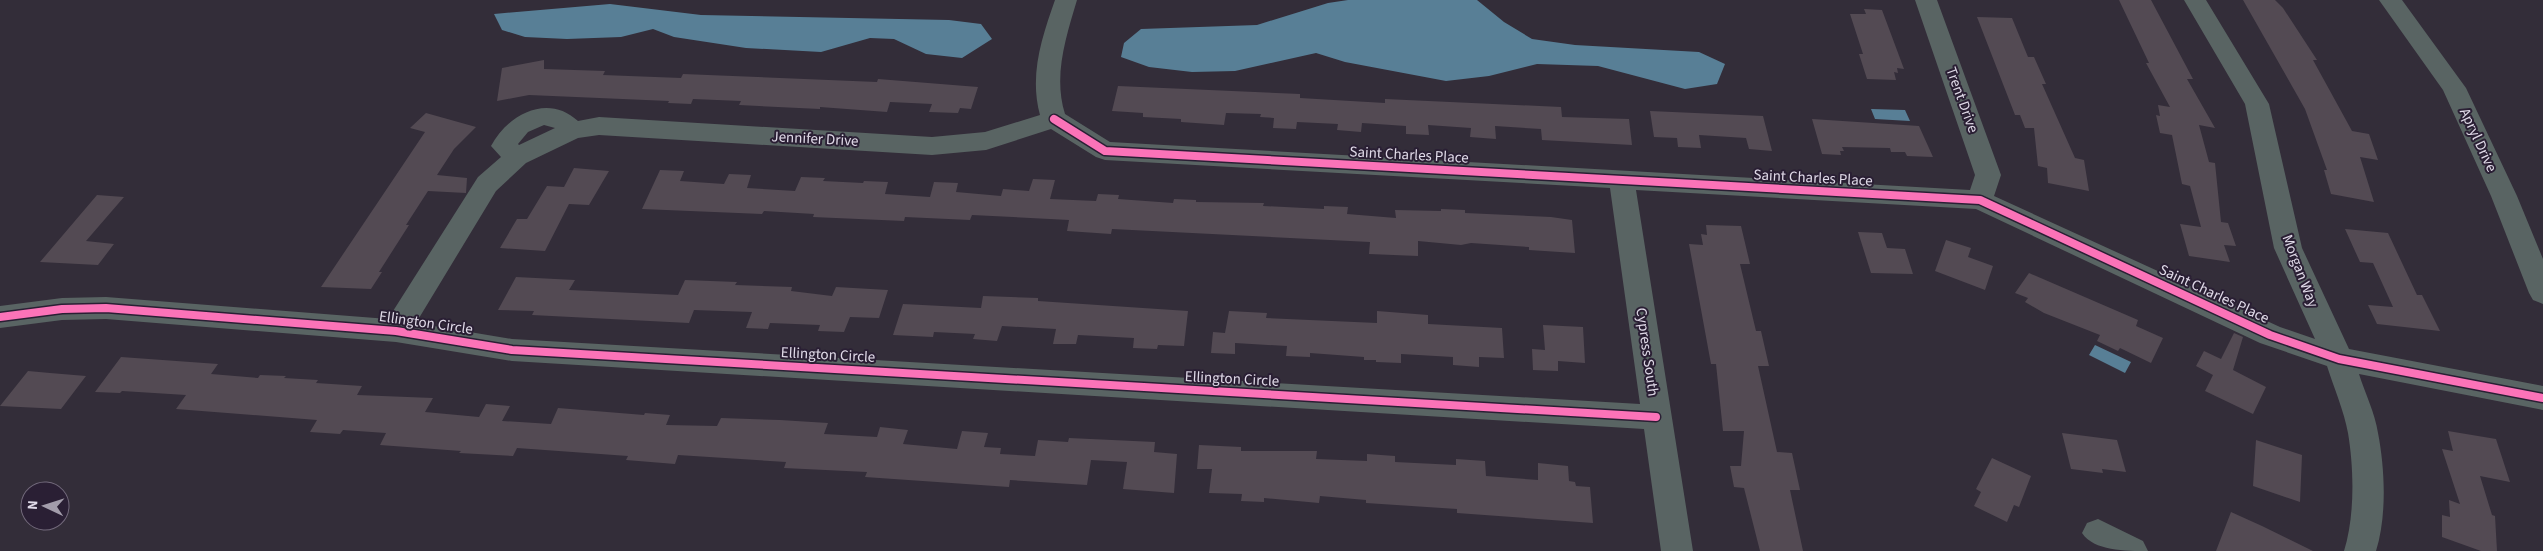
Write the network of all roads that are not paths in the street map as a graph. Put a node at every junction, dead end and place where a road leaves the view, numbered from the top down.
1 (1066, 0) edge
2 (1926, 0) edge
3 (2195, 0) edge
4 (2390, 0) edge
5 (1054, 119) junction
6 (1622, 182) junction
7 (1980, 200) junction
8 (2543, 293) edge
9 (0, 317) edge
10 (396, 331) junction
11 (2339, 359) junction
12 (2543, 398) edge
13 (1656, 418) junction
14 (2098, 532) dead end
15 (1677, 551) edge
16 (2132, 551) edge
17 (2360, 551) edge

1 - 5 street
2 - 7 street, Trent Drive
3 - 11 street, Morgan Way
4 - 8 street, Apryl Drive
5 - 6 street, Saint Charles Place
5 - 10 street, Jennifer Drive
6 - 7 street, Saint Charles Place
6 - 13 street, Cypress South
7 - 11 street, Saint Charles Place
9 - 10 street, Ellington Circle
10 - 13 street, Ellington Circle
11 - 12 street, Saint Charles Place
11 - 17 street, Morgan Way
13 - 15 street, Cypress South
14 - 16 street

